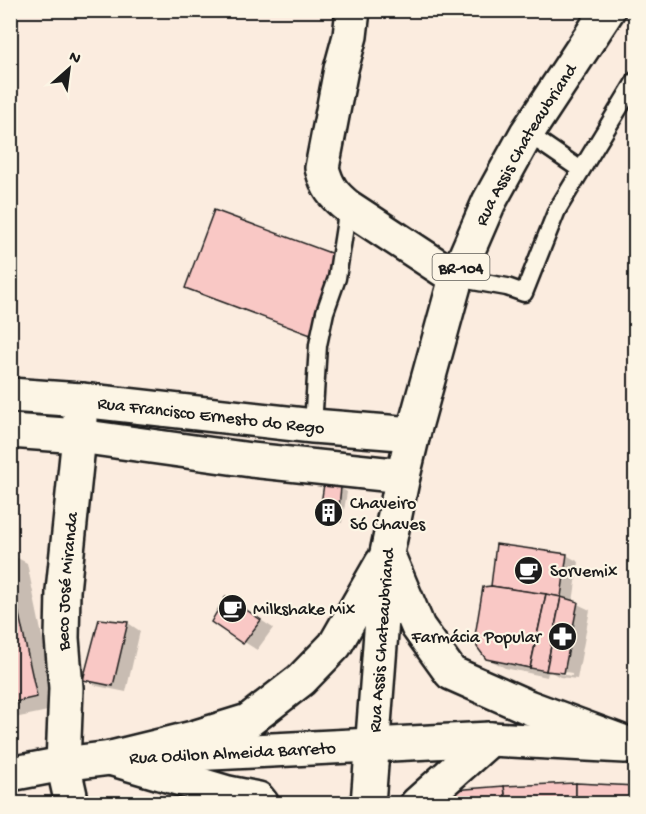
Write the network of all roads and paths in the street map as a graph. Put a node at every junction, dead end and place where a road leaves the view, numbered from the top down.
1 (374, 10) edge
2 (608, 10) edge
3 (351, 23) edge
4 (636, 80) edge
5 (527, 133) junction
6 (581, 170) junction
7 (348, 207) junction
8 (456, 278) junction
9 (10, 395) edge
10 (81, 400) junction
11 (313, 426) junction
12 (10, 430) edge
13 (413, 434) junction
14 (79, 436) junction
15 (403, 476) junction
16 (387, 553) junction
17 (490, 739) junction
18 (372, 746) junction
19 (636, 747) edge
20 (111, 758) junction
21 (63, 764) junction
22 (10, 774) edge
23 (432, 797) edge
24 (72, 804) edge
25 (262, 804) edge
26 (368, 804) edge

1 - 3 main road
2 - 5 main road, Rua Assis Chateaubriand / BR-104
3 - 7 main road
4 - 6 lane
5 - 6 lane
5 - 8 main road, Rua Assis Chateaubriand / BR-104
6 - 8 lane
7 - 8 main road
7 - 11 lane
8 - 13 main road, Rua Assis Chateaubriand / BR-104
9 - 10 main road, Rua Francisco Ernesto do Rego
10 - 11 main road, Rua Francisco Ernesto do Rego
10 - 14 main road, Beco José Miranda
11 - 13 main road, Rua Francisco Ernesto do Rego
12 - 14 main road, Rua Francisco Ernesto do Rego
13 - 15 main road, Rua Assis Chateaubriand / BR-104
14 - 15 main road, Rua Francisco Ernesto do Rego
14 - 21 main road, Beco José Miranda
15 - 16 main road, Rua Assis Chateaubriand / BR-104
16 - 18 main road, Rua Assis Chateaubriand / BR-104
16 - 19 main road
16 - 20 main road
17 - 18 main road, Rua Odilon Almeida Barreto
17 - 19 main road, Rua Odilon Almeida Barreto
17 - 23 main road
18 - 20 main road, Rua Odilon Almeida Barreto
18 - 26 main road, BR-104
20 - 21 main road, Rua Odilon Almeida Barreto
20 - 25 main road
21 - 22 main road, Rua Odilon Almeida Barreto
21 - 24 main road, Beco José Miranda

